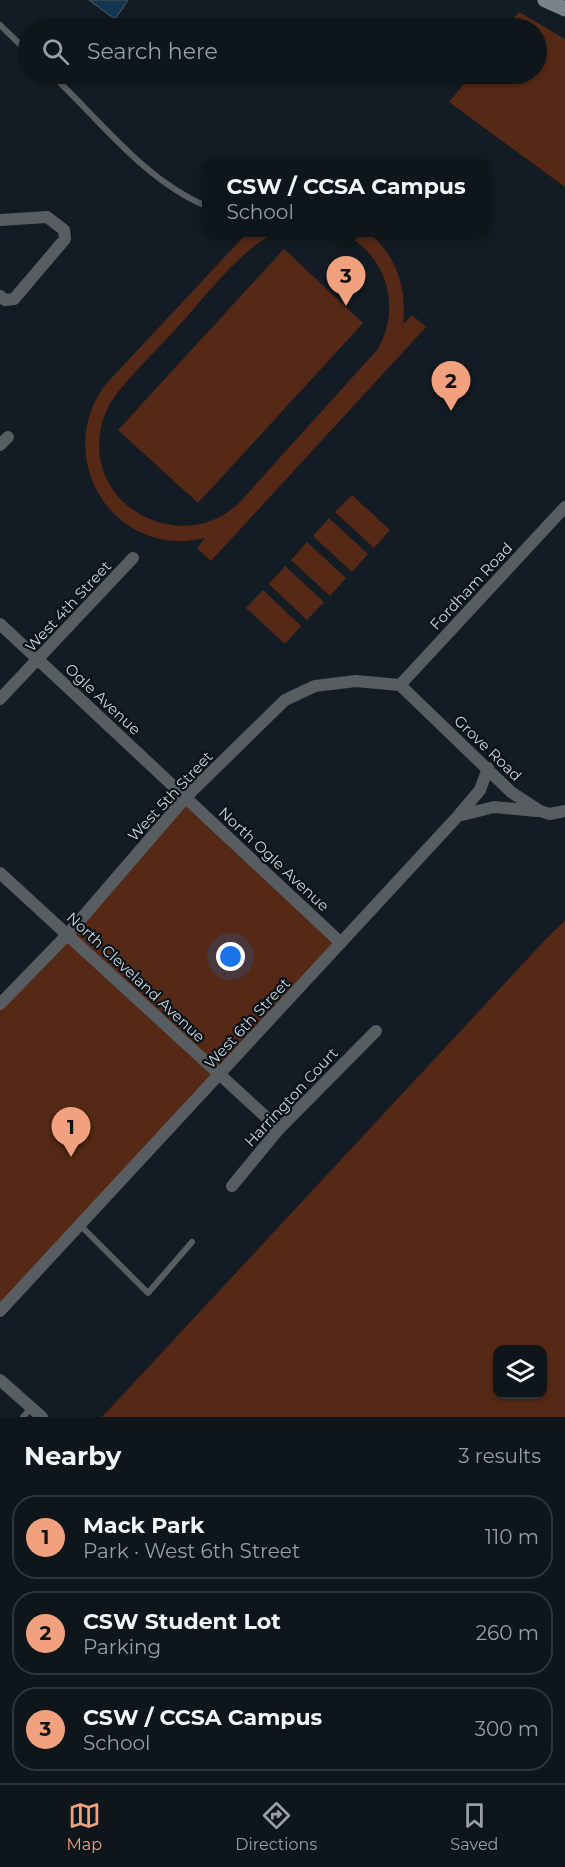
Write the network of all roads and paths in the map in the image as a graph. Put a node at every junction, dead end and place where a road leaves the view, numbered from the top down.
1 (545, 0) edge
2 (565, 9) edge
3 (0, 25) edge
4 (18, 42) edge
5 (61, 84) edge
6 (202, 204) edge
7 (0, 220) edge
8 (0, 296) edge
9 (565, 507) edge
10 (133, 558) dead end
11 (0, 624) edge
12 (38, 660) junction
13 (400, 685) junction
14 (0, 699) edge
15 (488, 768) junction
16 (186, 797) junction
17 (565, 811) edge
18 (540, 812) junction
19 (458, 816) junction
20 (0, 873) edge
21 (68, 934) junction
22 (341, 943) junction
23 (0, 1004) edge
24 (376, 1031) dead end
25 (219, 1074) junction
26 (279, 1129) junction
27 (232, 1186) dead end
28 (80, 1224) junction
29 (192, 1242) dead end
30 (0, 1311) edge
31 (0, 1380) edge
32 (27, 1412) edge
33 (42, 1417) edge

1 - 2 main road
3 - 4 lane
5 - 6 lane
7 - 8 street
9 - 13 street, Fordham Road
10 - 12 street, West 4th Street
11 - 12 street, Ogle Avenue
12 - 14 street, West 4th Street
12 - 16 street, Ogle Avenue
13 - 15 street, Grove Road
13 - 16 street, West 5th Street
15 - 18 street, Grove Road
15 - 19 street, West 6th Street
16 - 21 street, West 5th Street
16 - 22 street, North Ogle Avenue
17 - 18 street
18 - 19 street
19 - 22 street, West 6th Street
20 - 21 street, North Cleveland Avenue
21 - 23 street, West 5th Street
21 - 25 street, North Cleveland Avenue
22 - 25 street, West 6th Street
24 - 26 street, Harrington Court
25 - 26 street, North Cleveland Avenue
25 - 28 street, West 6th Street
26 - 27 street, Harrington Court
28 - 29 lane
28 - 30 street, West 6th Street
31 - 32 street
32 - 33 street

